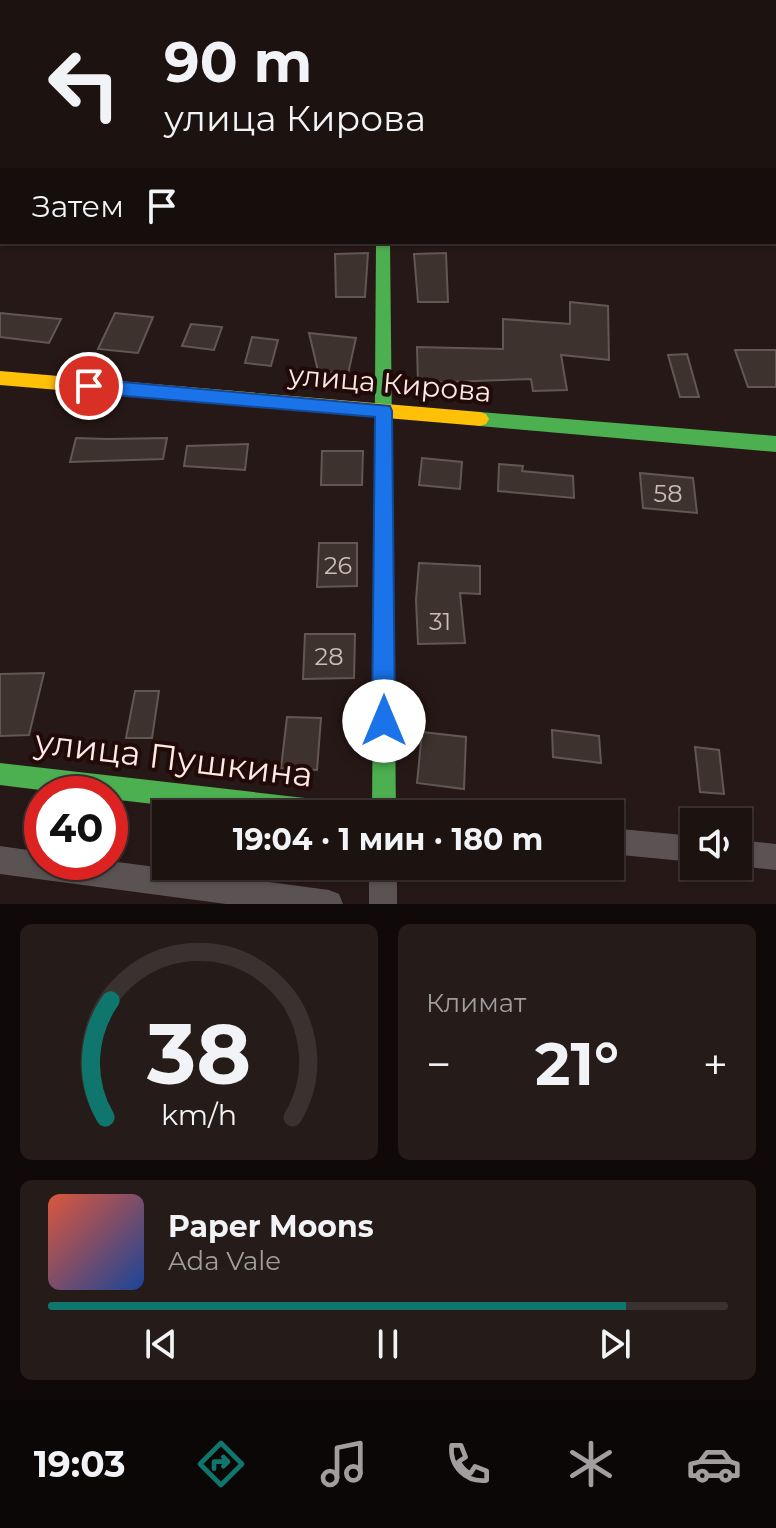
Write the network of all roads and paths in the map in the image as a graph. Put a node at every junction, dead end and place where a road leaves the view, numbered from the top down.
1 (383, 244) edge
2 (0, 378) edge
3 (384, 411) junction
4 (776, 444) edge
5 (0, 774) edge
6 (221, 800) edge
7 (384, 800) edge
8 (624, 842) edge
9 (680, 848) edge
10 (752, 854) edge
11 (776, 857) edge
12 (0, 860) edge
13 (383, 880) edge
14 (329, 904) edge
15 (383, 904) edge

1 - 3 street
2 - 3 street, улица Кирова
3 - 4 street, улица Кирова
3 - 7 street
5 - 6 street, улица Пушкина
8 - 9 street
10 - 11 street
12 - 14 street
13 - 15 street

